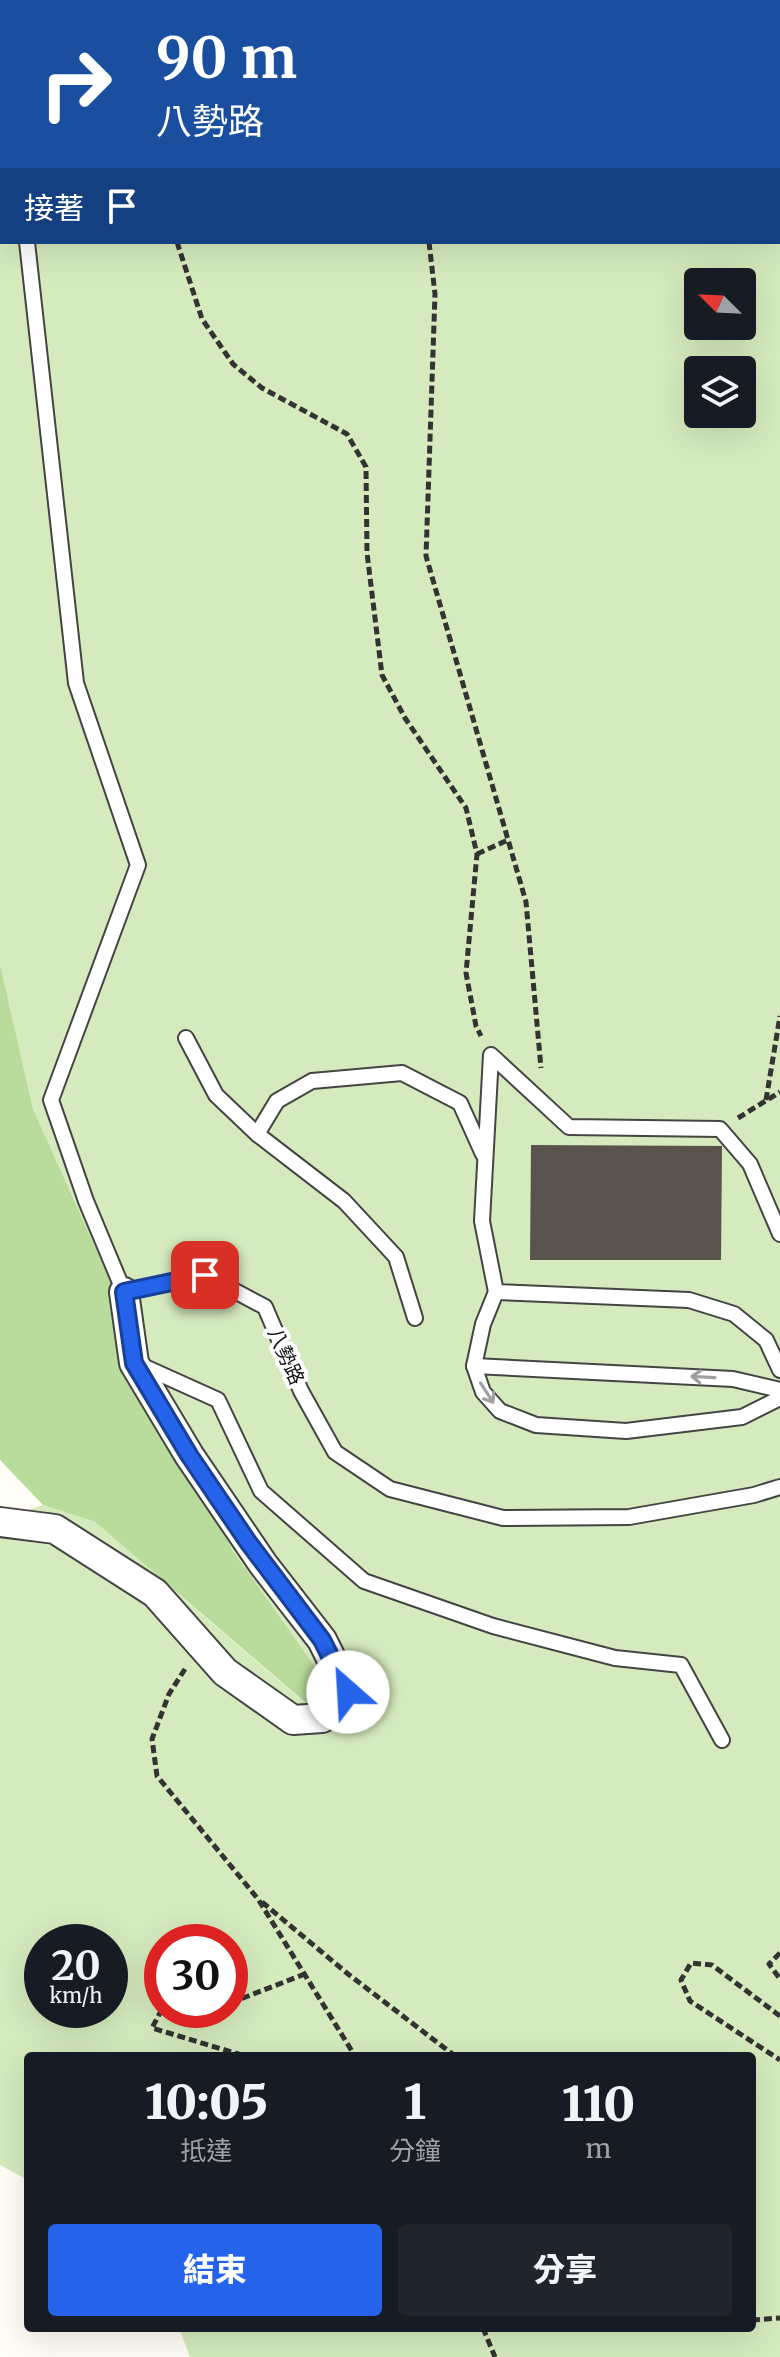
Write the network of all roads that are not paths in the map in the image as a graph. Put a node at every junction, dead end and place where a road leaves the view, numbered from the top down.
1 (27, 244) edge
2 (186, 1038) dead end
3 (257, 1134) junction
4 (485, 1158) junction
5 (780, 1234) edge
6 (124, 1292) junction
7 (496, 1292) junction
8 (415, 1318) dead end
9 (134, 1363) junction
10 (474, 1366) junction
11 (780, 1370) edge
12 (780, 1390) edge
13 (780, 1398) edge
14 (780, 1487) edge
15 (0, 1522) edge
16 (722, 1740) dead end

1 - 6 lane
2 - 3 lane
3 - 4 lane
3 - 8 lane
4 - 5 lane
4 - 7 lane
6 - 9 street
6 - 14 lane, 八勢路
7 - 10 lane
7 - 11 lane
9 - 15 street
9 - 16 lane
12 -> 10 lane
10 -> 13 lane

